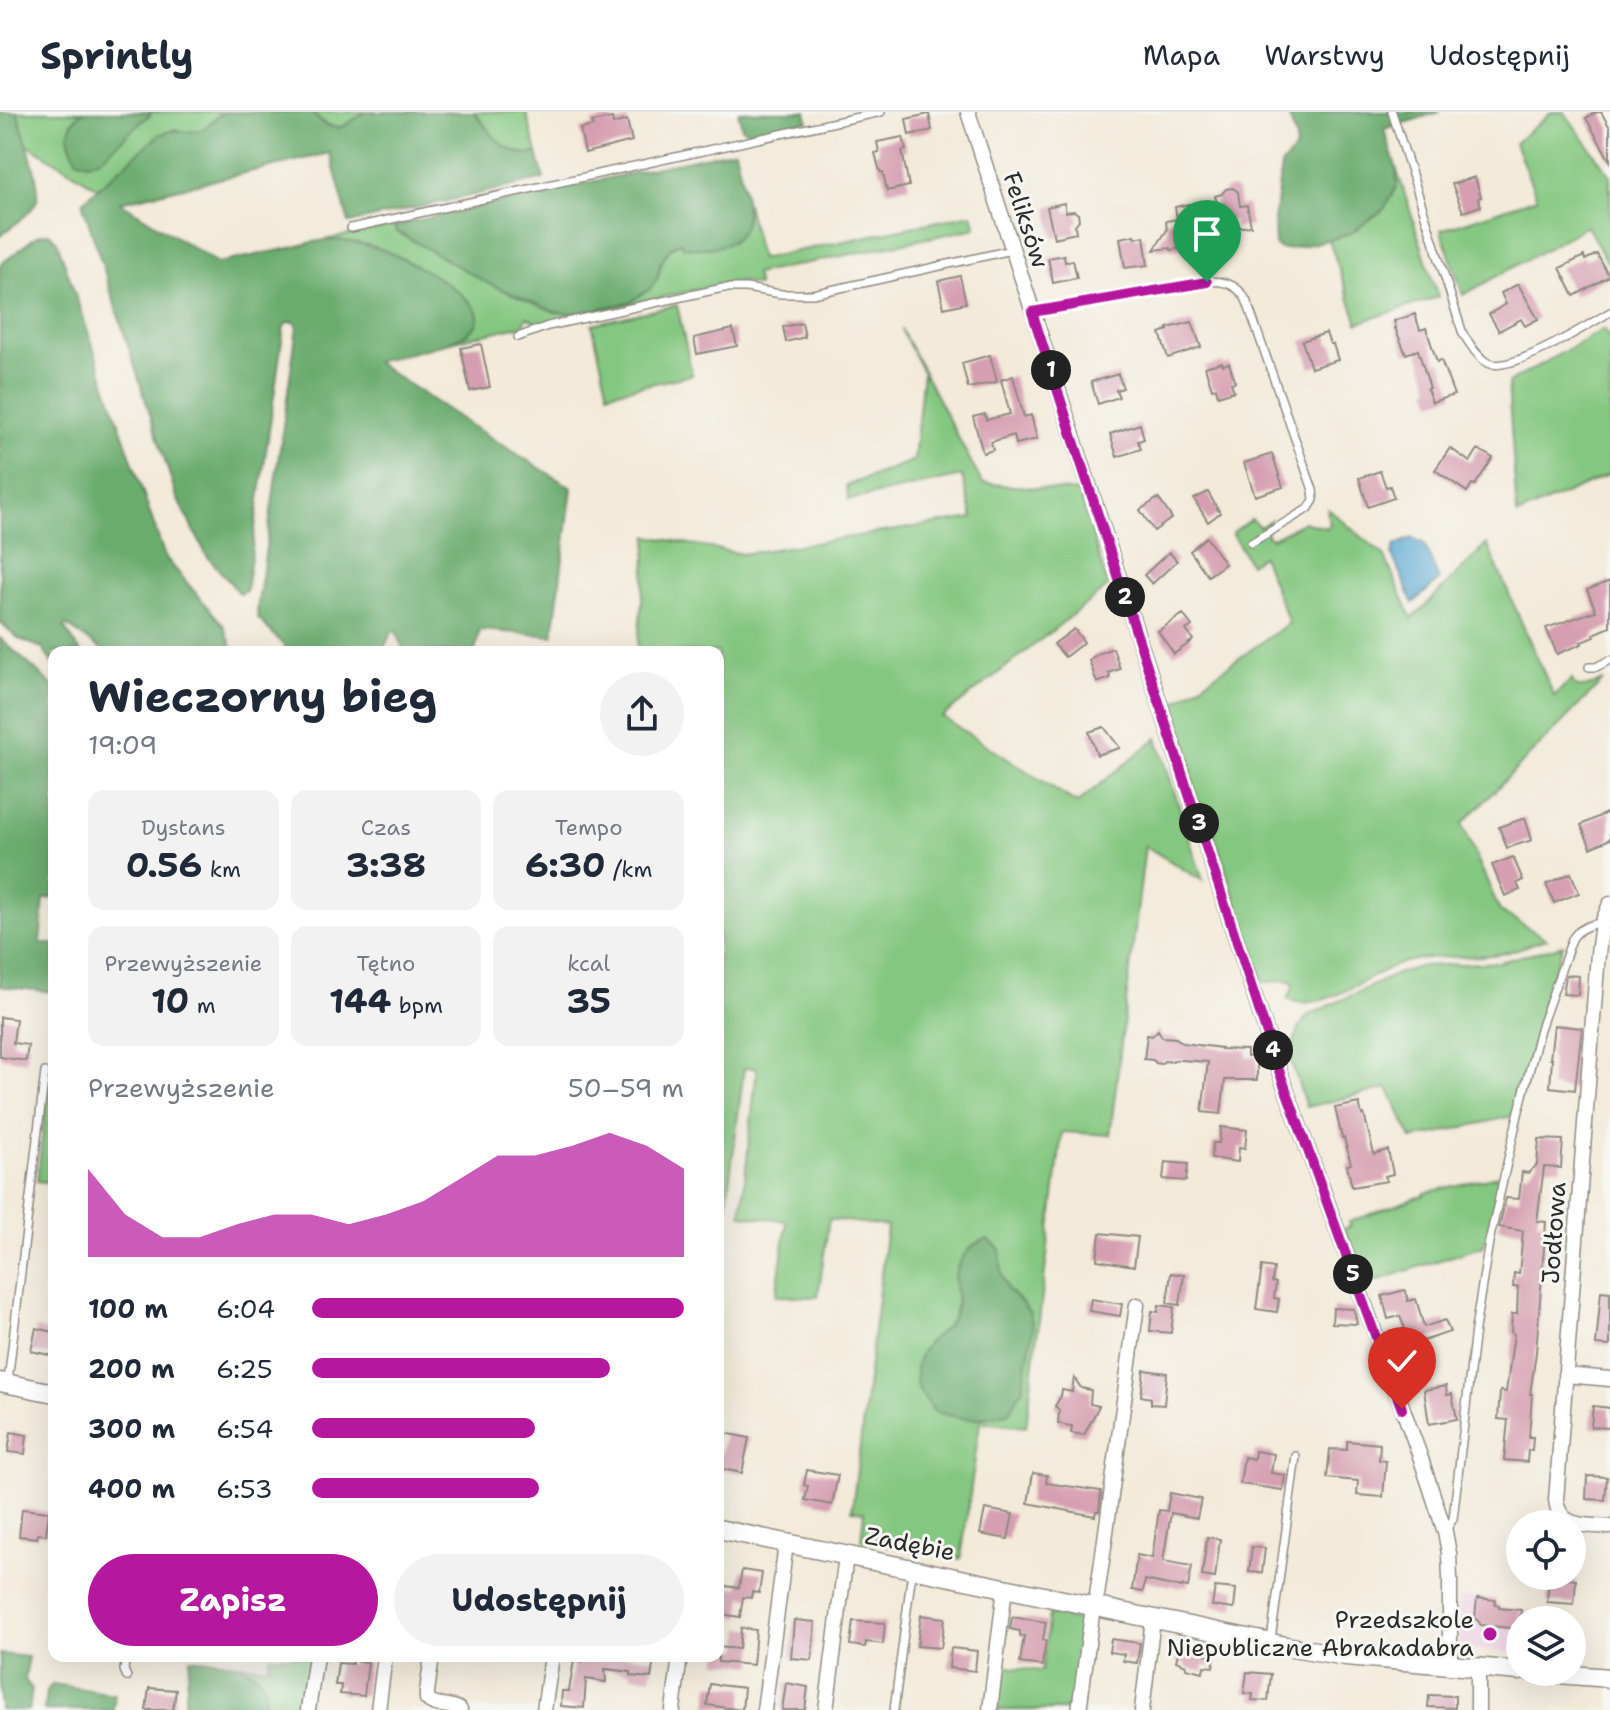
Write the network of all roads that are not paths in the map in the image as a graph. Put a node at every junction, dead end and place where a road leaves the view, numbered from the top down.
1 (881, 112) edge
2 (968, 112) edge
3 (1392, 112) edge
4 (351, 228) dead end
5 (1012, 250) junction
6 (1032, 312) junction
7 (1610, 312) edge
8 (518, 337) dead end
9 (1251, 543) dead end
10 (1610, 660) edge
11 (1589, 667) dead end
12 (1610, 904) edge
13 (1602, 923) junction
14 (45, 1072) dead end
15 (1137, 1305) dead end
16 (1565, 1375) junction
17 (1610, 1379) edge
18 (4, 1383) edge
19 (48, 1392) edge
20 (1296, 1456) dead end
21 (1610, 1527) edge
22 (724, 1530) edge
23 (1445, 1532) junction
24 (786, 1544) junction
25 (846, 1556) junction
26 (913, 1569) junction
27 (1005, 1588) junction
28 (1093, 1607) junction
29 (1153, 1619) junction
30 (1271, 1643) junction
31 (125, 1662) edge
32 (315, 1662) edge
33 (384, 1662) edge
34 (431, 1662) edge
35 (551, 1662) edge
36 (679, 1662) edge
37 (1450, 1666) junction
38 (1478, 1668) junction
39 (1506, 1670) edge
40 (1586, 1676) edge
41 (127, 1677) dead end
42 (1610, 1678) edge
43 (308, 1710) edge
44 (378, 1710) edge
45 (460, 1710) edge
46 (544, 1710) edge
47 (673, 1710) edge
48 (764, 1710) edge
49 (826, 1710) edge
50 (894, 1710) edge
51 (990, 1710) edge
52 (1079, 1710) edge
53 (1142, 1710) edge
54 (1478, 1710) edge

1 - 4 lane
2 - 5 street, Feliksów
3 - 7 lane
5 - 6 street, Feliksów
5 - 8 lane
6 - 9 lane
6 - 23 street, Feliksów
10 - 11 lane
12 - 13 street, Jodłowa
13 - 16 street, Jodłowa
13 - 23 lane
14 - 18 lane
15 - 28 street
16 - 17 street
16 - 21 street, Jodłowa
18 - 19 street
20 - 30 lane
22 - 24 street, Zadębie
23 - 37 street, Feliksów
24 - 25 street, Zadębie
24 - 48 street
25 - 26 street, Zadębie
25 - 49 street
26 - 27 street, Zadębie
26 - 50 lane
27 - 28 street, Zadębie
27 - 51 street
28 - 29 street, Zadębie
28 - 52 street
29 - 30 street, Zadębie
29 - 53 street
30 - 37 street, Zadębie
31 - 41 lane
32 - 43 street
33 - 44 street
34 - 45 street
35 - 46 street
36 - 47 street
37 - 38 street, Zadębie
38 - 39 street, Zadębie
38 - 54 street
40 - 42 street

